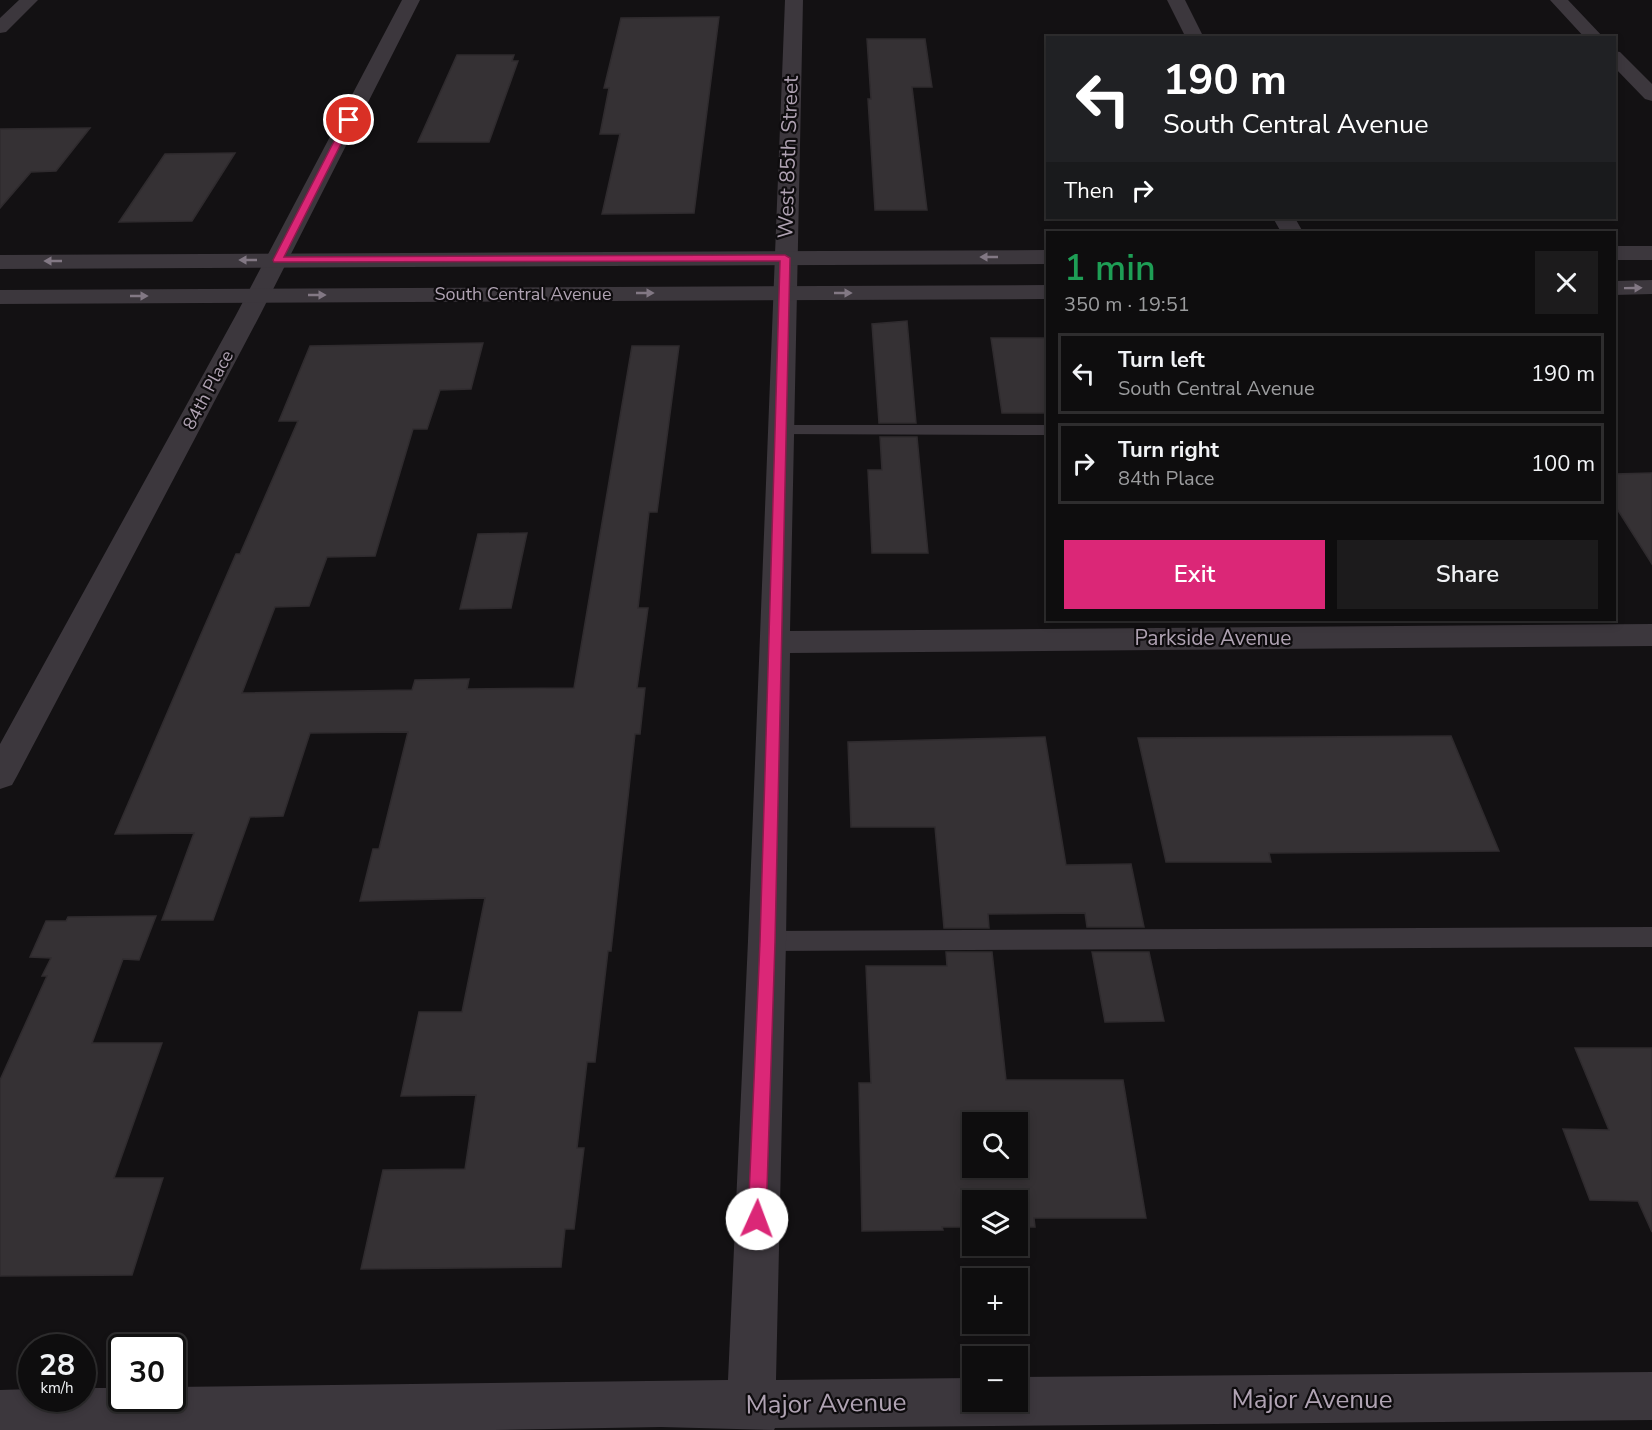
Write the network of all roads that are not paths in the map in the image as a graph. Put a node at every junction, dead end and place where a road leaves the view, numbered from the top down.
1 (29, 0) edge
2 (411, 0) edge
3 (794, 0) edge
4 (1176, 0) edge
5 (1559, 0) edge
6 (0, 28) edge
7 (1194, 36) edge
8 (1593, 36) edge
9 (1616, 59) edge
10 (1652, 95) edge
11 (1616, 253) edge
12 (1652, 253) edge
13 (1046, 257) edge
14 (278, 260) junction
15 (0, 262) edge
16 (785, 275) junction
17 (1616, 288) edge
18 (1652, 288) edge
19 (1046, 292) edge
20 (258, 295) junction
21 (0, 297) edge
22 (780, 430) junction
23 (1046, 430) edge
24 (1652, 635) edge
25 (774, 642) junction
26 (0, 776) edge
27 (1652, 937) edge
28 (767, 942) junction
29 (1652, 1396) edge
30 (0, 1414) edge
31 (750, 1417) edge

1 - 6 street
2 - 14 street, 84th Place
3 - 16 street, West 85th Street
4 - 7 street
5 - 8 street
9 - 10 street
11 - 12 street
13 -> 16 street, South Central Avenue
14 -> 15 street, South Central Avenue
14 - 16 street, South Central Avenue
14 - 20 street, 84th Place
16 -> 19 street, South Central Avenue
20 -> 16 street, South Central Avenue
16 - 22 street, West 85th Street
17 -> 18 street
21 -> 20 street, South Central Avenue
20 - 26 street, 84th Place
22 - 23 lane
22 - 25 street, West 85th Street
24 - 25 street, Parkside Avenue
25 - 28 street, West 85th Street
27 - 28 lane
28 - 31 street, West 85th Street
29 - 31 street, Major Avenue
30 - 31 street, Major Avenue

